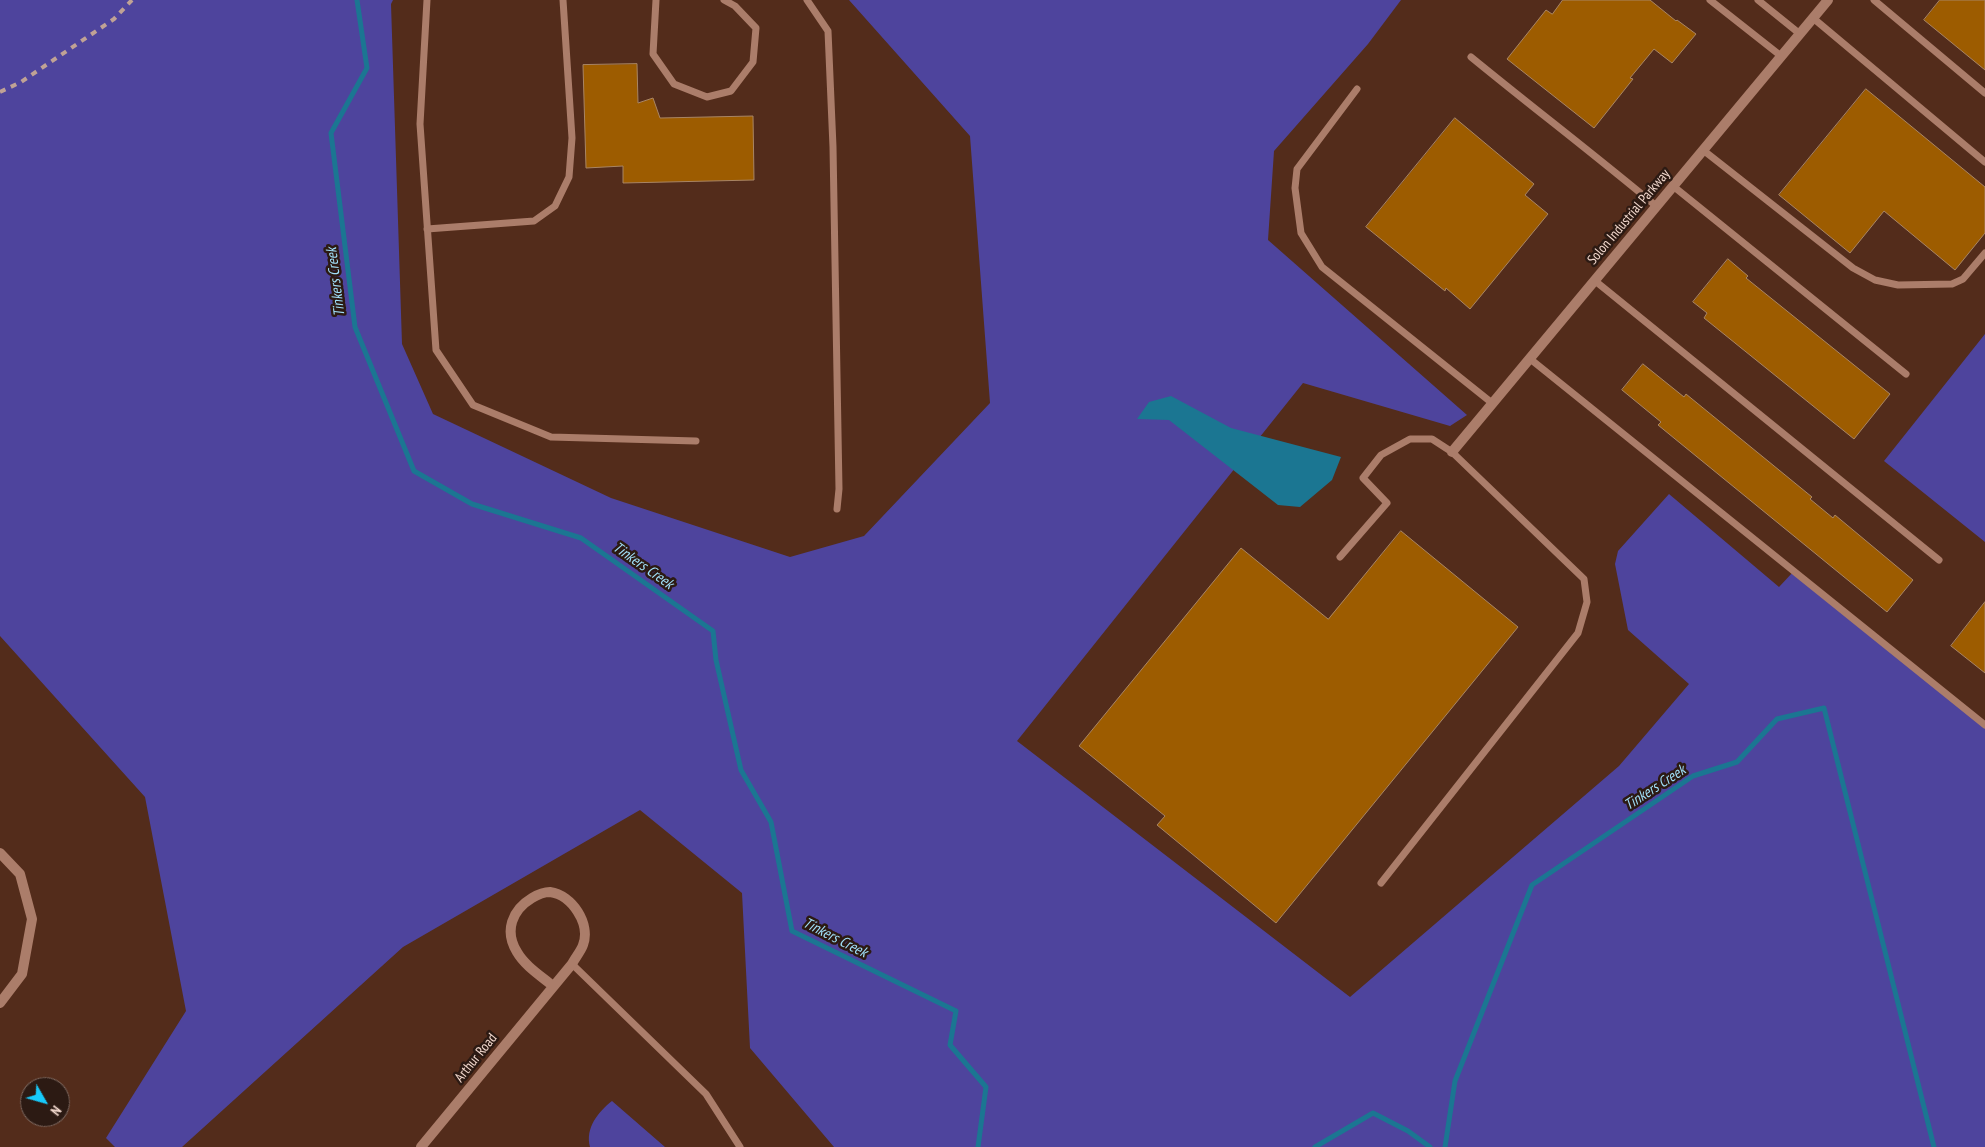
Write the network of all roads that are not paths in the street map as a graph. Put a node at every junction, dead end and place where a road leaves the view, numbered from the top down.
1 (427, 0) edge
2 (563, 0) edge
3 (656, 0) edge
4 (724, 0) edge
5 (808, 0) edge
6 (1710, 0) edge
7 (1758, 0) edge
8 (1828, 0) edge
9 (1874, 0) edge
10 (1813, 18) junction
11 (1800, 34) junction
12 (1781, 56) junction
13 (1471, 57) dead end
14 (1357, 89) dead end
15 (1985, 93) edge
16 (1703, 150) junction
17 (1985, 162) edge
18 (1673, 186) junction
19 (1656, 206) junction
20 (427, 229) junction
21 (1985, 253) edge
22 (1594, 280) junction
23 (1529, 358) junction
24 (1906, 374) dead end
25 (1492, 403) junction
26 (696, 441) dead end
27 (1452, 452) junction
28 (836, 509) dead end
29 (1340, 557) dead end
30 (1939, 560) dead end
31 (1985, 725) edge
32 (0, 853) edge
33 (1381, 883) dead end
34 (572, 964) junction
35 (553, 986) junction
36 (0, 1004) edge
37 (421, 1147) edge
38 (740, 1147) edge

1 - 20 lane
2 - 20 lane
3 - 4 lane
5 - 28 lane
6 - 12 lane
7 - 11 lane
8 - 10 street, Solon Industrial Parkway
9 - 15 lane
10 - 11 street, Solon Industrial Parkway
10 - 17 lane
11 - 12 street, Solon Industrial Parkway
12 - 16 street, Solon Industrial Parkway
13 - 19 lane
14 - 25 lane
16 - 18 street, Solon Industrial Parkway
16 - 21 lane
18 - 19 street, Solon Industrial Parkway
18 - 24 lane
19 - 22 street, Solon Industrial Parkway
20 - 26 lane
22 - 23 street, Solon Industrial Parkway
22 - 30 lane
23 - 25 street, Solon Industrial Parkway
23 - 31 lane
25 - 27 street, Solon Industrial Parkway
27 - 29 lane
27 - 33 lane
32 - 36 street
34 - 35 street, Arthur Road
34 - 35 street, Arthur Road
34 - 38 lane
35 - 37 street, Arthur Road

